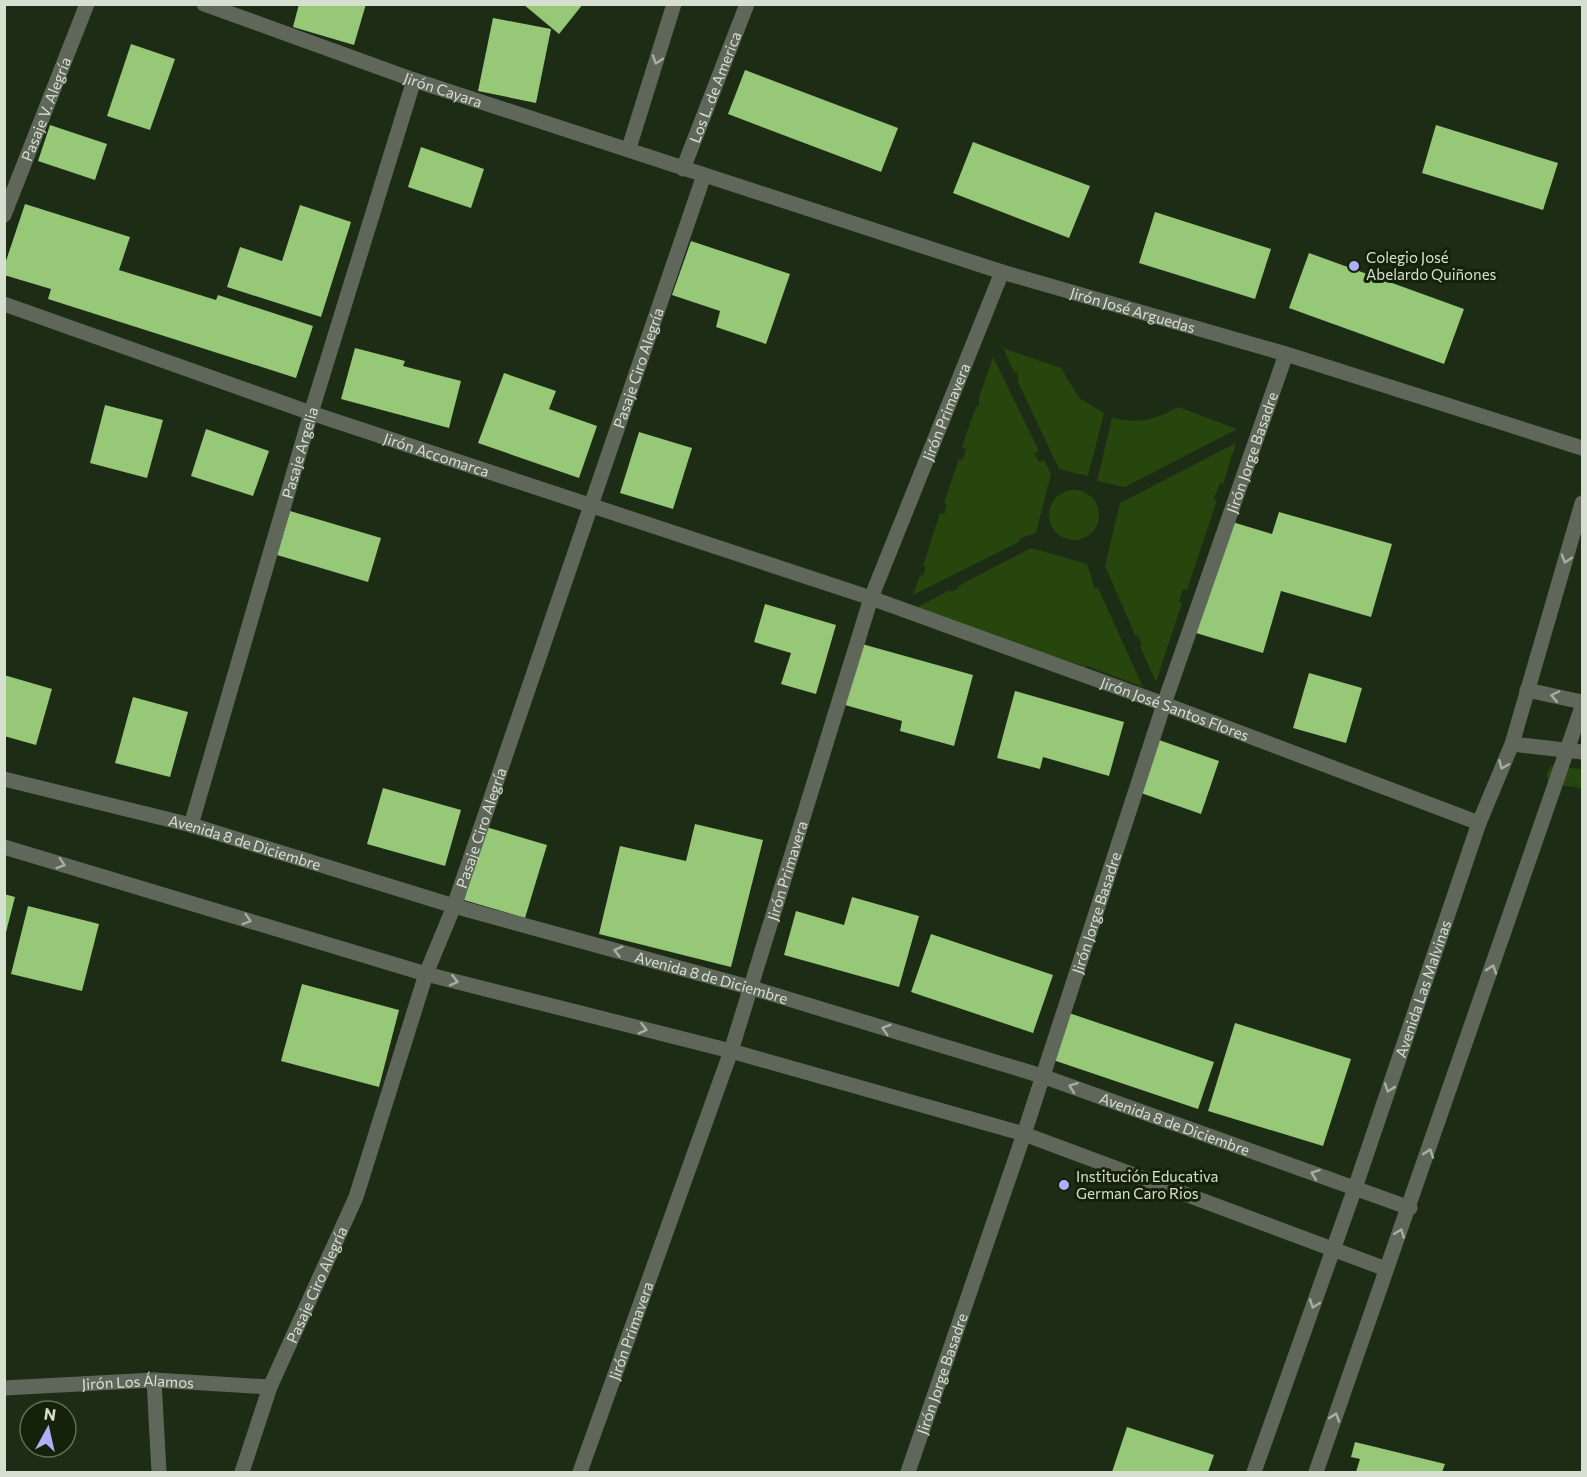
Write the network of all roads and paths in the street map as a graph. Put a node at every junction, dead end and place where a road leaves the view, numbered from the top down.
1 (87, 4) edge
2 (204, 4) edge
3 (674, 4) edge
4 (747, 4) edge
5 (414, 80) junction
6 (629, 148) junction
7 (683, 169) junction
8 (704, 175) junction
9 (4, 215) edge
10 (1002, 272) junction
11 (4, 304) edge
12 (1286, 354) junction
13 (311, 413) junction
14 (1582, 448) edge
15 (1582, 502) edge
16 (591, 506) junction
17 (871, 598) junction
18 (1527, 690) junction
19 (1582, 702) edge
20 (1164, 704) junction
21 (1582, 707) edge
22 (1512, 744) junction
23 (1575, 751) edge
24 (4, 779) edge
25 (1479, 823) junction
26 (191, 825) junction
27 (4, 847) edge
28 (454, 906) junction
29 (426, 974) junction
30 (752, 988) junction
31 (731, 1051) junction
32 (1042, 1076) junction
33 (1024, 1134) junction
34 (1355, 1188) junction
35 (1410, 1208) junction
36 (1333, 1249) junction
37 (1386, 1269) junction
38 (154, 1380) junction
39 (270, 1387) junction
40 (4, 1388) edge
41 (159, 1473) edge
42 (242, 1473) edge
43 (580, 1473) edge
44 (908, 1473) edge
45 (1254, 1473) edge
46 (1316, 1473) edge

1 - 9 street, Pasaje V. Alegría
2 - 5 street, Jirón Cayara
3 -> 6 street
4 - 7 street, Los L. de America
5 - 6 street, Jirón Cayara
5 - 13 street, Pasaje Argelia
6 - 7 street, Jirón Cayara
7 - 8 street, Jirón José Arguedas
8 - 10 street, Jirón José Arguedas
8 - 16 street, Pasaje Ciro Alegría
10 - 12 street, Jirón José Arguedas
10 - 17 street, Jirón Primavera
11 - 13 street, Jirón Accomarca
12 - 14 street, Jirón José Arguedas
12 - 20 street, Jirón Jorge Basadre
13 - 16 street, Jirón Accomarca
13 - 26 street, Pasaje Argelia
15 -> 18 street, Avenida Las Malvinas
16 - 17 street, Jirón Accomarca
16 - 28 street, Pasaje Ciro Alegría
17 - 20 street, Jirón José Santos Flores
17 - 30 street, Jirón Primavera
19 -> 18 street
18 - 22 street, Avenida Las Malvinas
20 - 25 street, Jirón José Santos Flores
20 - 32 street, Jirón Jorge Basadre
21 - 23 street
22 - 23 street
22 -> 25 street, Avenida Las Malvinas
35 -> 23 street
24 - 26 street, Avenida 8 de Diciembre
25 -> 34 street, Avenida Las Malvinas
26 - 28 street, Avenida 8 de Diciembre
27 -> 29 street
28 - 29 street, Pasaje Ciro Alegría
30 -> 28 street, Avenida 8 de Diciembre
29 -> 31 street
29 - 39 street, Pasaje Ciro Alegría
30 - 31 street, Jirón Primavera
32 -> 30 street, Avenida 8 de Diciembre
31 - 33 street
31 - 43 street, Jirón Primavera
32 - 33 street, Jirón Jorge Basadre
34 -> 32 street, Avenida 8 de Diciembre
33 - 36 street
33 - 44 street, Jirón Jorge Basadre
34 - 35 street, Avenida 8 de Diciembre
34 - 36 street, Avenida Las Malvinas
37 -> 35 street
36 - 37 street
36 -> 45 street, Avenida Las Malvinas
46 -> 37 street
38 - 39 street, Jirón Los Álamos
38 - 40 street, Jirón Los Álamos
38 - 41 street
39 - 42 street, Pasaje Ciro Alegría

